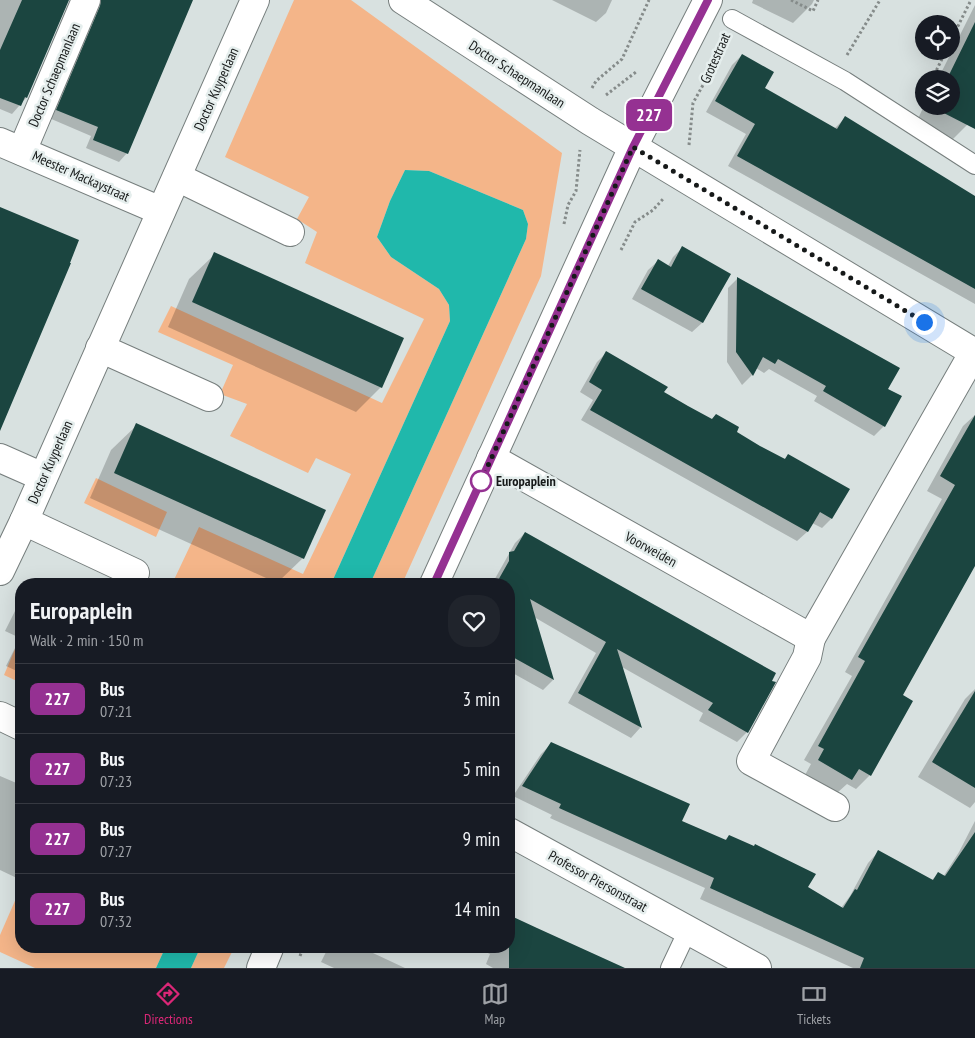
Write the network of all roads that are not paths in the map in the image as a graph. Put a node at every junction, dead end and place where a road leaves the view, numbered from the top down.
1 (86, 0) edge
2 (255, 0) edge
3 (403, 0) edge
4 (708, 0) edge
5 (732, 19) road end
6 (11, 146) edge
7 (633, 147) junction
8 (975, 165) edge
9 (176, 177) junction
10 (161, 211) junction
11 (290, 232) dead end
12 (100, 348) junction
13 (974, 353) edge
14 (209, 397) dead end
15 (0, 458) edge
16 (491, 458) junction
17 (43, 476) junction
18 (24, 521) junction
19 (0, 571) edge
20 (135, 573) dead end
21 (437, 578) edge
22 (811, 638) junction
23 (0, 716) edge
24 (15, 723) edge
25 (835, 807) dead end
26 (515, 835) edge
27 (688, 930) junction
28 (267, 953) edge
29 (261, 968) edge
30 (670, 968) edge
31 (757, 968) edge

1 - 6 street, Doctor Schaepmanlaan
2 - 9 street, Doctor Kuyperlaan
3 - 7 street, Doctor Schaepmanlaan
4 - 7 street
5 - 8 lane
6 - 10 street, Meester Mackaystraat
7 - 13 street, Doctor Schaepmanlaan
7 - 16 street
9 - 10 street, Doctor Kuyperlaan
9 - 11 street
10 - 12 street, Doctor Kuyperlaan
12 - 14 street
12 - 17 street, Doctor Kuyperlaan
13 - 22 street
15 - 17 street
16 - 21 street
16 - 22 street, Voorweiden
17 - 18 street, Doctor Kuyperlaan
18 - 19 street, Doctor Kuyperlaan
18 - 20 street, Doctor Kuyperlaan
22 - 25 street
23 - 24 street
26 - 27 street, Professor Piersonstraat
27 - 30 lane
27 - 31 street, Professor Piersonstraat
28 - 29 street

